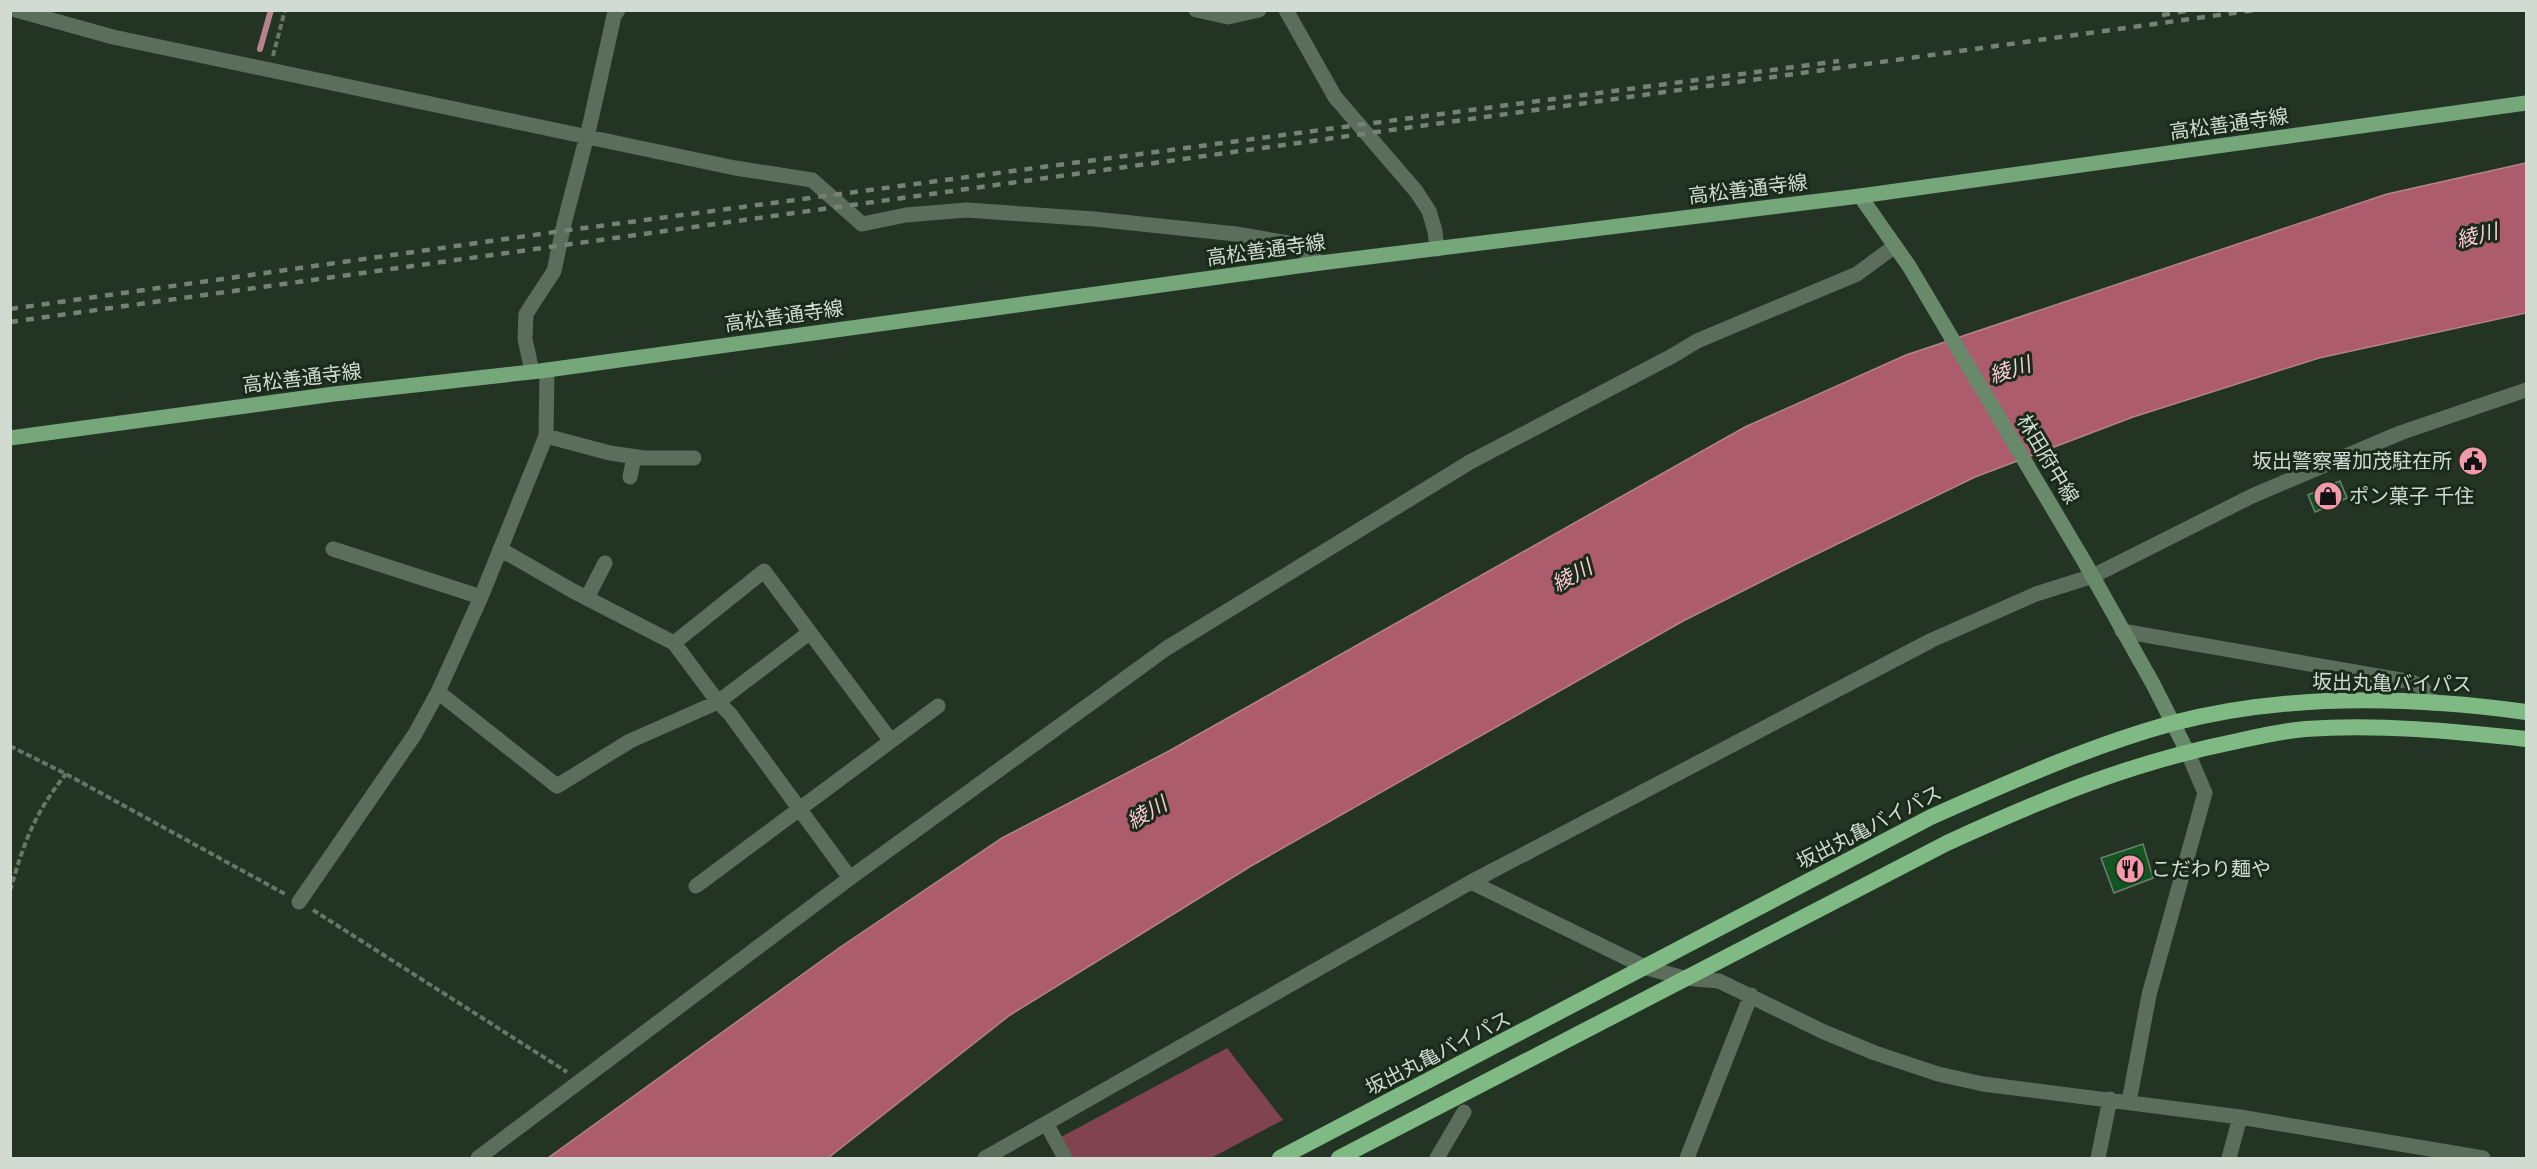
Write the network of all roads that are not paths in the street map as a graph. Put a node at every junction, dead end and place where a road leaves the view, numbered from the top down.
1 (16, 10) edge
2 (618, 10) edge
3 (1197, 10) edge
4 (1259, 10) edge
5 (1286, 10) edge
6 (2526, 103) edge
7 (587, 135) junction
8 (1860, 196) junction
9 (1895, 246) junction
10 (1437, 249) junction
11 (1320, 264) junction
12 (540, 370) junction
13 (2526, 390) edge
14 (546, 436) junction
15 (10, 438) edge
16 (634, 457) junction
17 (693, 458) dead end
18 (630, 477) dead end
19 (333, 549) dead end
20 (500, 549) junction
21 (605, 563) dead end
22 (2092, 576) junction
23 (481, 597) junction
24 (587, 598) junction
25 (2122, 631) junction
26 (809, 633) junction
27 (674, 643) junction
28 (438, 692) junction
29 (718, 702) junction
30 (2434, 703) junction
31 (938, 706) dead end
32 (2526, 712) edge
33 (2174, 723) junction
34 (2526, 739) edge
35 (891, 741) junction
36 (2187, 751) junction
37 (800, 809) junction
38 (850, 878) junction
39 (1471, 882) junction
40 (696, 886) dead end
41 (299, 902) road end
42 (1647, 968) junction
43 (1684, 978) junction
44 (1751, 995) junction
45 (2110, 1099) junction
46 (2129, 1102) junction
47 (1464, 1112) dead end
48 (2240, 1117) junction
49 (1046, 1124) junction
50 (478, 1158) edge
51 (986, 1158) edge
52 (1065, 1158) edge
53 (1280, 1158) edge
54 (1339, 1158) edge
55 (1437, 1158) edge
56 (1687, 1158) edge
57 (2098, 1158) edge
58 (2229, 1158) edge
59 (2483, 1158) edge

1 - 7 street
2 - 7 street
3 - 4 street
5 - 10 street
6 - 8 main road, 高松善通寺線
7 - 11 street
7 - 12 street
8 - 9 main road, 林田府中線
8 - 10 main road, 高松善通寺線
9 - 22 main road, 林田府中線
9 - 38 street
10 - 11 main road, 高松善通寺線
11 - 12 main road, 高松善通寺線
12 - 14 street
12 - 15 main road, 高松善通寺線
13 - 22 street
14 - 16 street
14 - 20 street
16 - 17 street
16 - 18 street
19 - 23 street
20 - 23 street
20 - 24 street
21 - 24 street
22 - 25 main road, 林田府中線
22 - 39 street
23 - 28 street
24 - 27 street
25 - 30 street
25 - 33 main road, 林田府中線
26 - 27 street
26 - 29 street
26 - 35 street
27 - 29 street
28 - 29 street
28 - 41 street
29 - 37 street
30 - 32 highway, 坂出丸亀バイパス
30 - 33 highway, 坂出丸亀バイパス
31 - 35 street
33 - 36 main road, 林田府中線
33 - 42 highway, 坂出丸亀バイパス
34 - 36 highway
35 - 37 street
36 - 43 highway
36 - 46 street
37 - 38 street
37 - 40 street
38 - 50 street
39 - 42 street
39 - 49 street
42 - 43 street
42 - 53 highway, 坂出丸亀バイパス
43 - 44 street
43 - 54 highway
44 - 45 street
44 - 56 street
45 - 46 street
45 - 57 street
46 - 48 street
47 - 55 street
48 - 58 street
48 - 59 street
49 - 51 street
49 - 52 street

